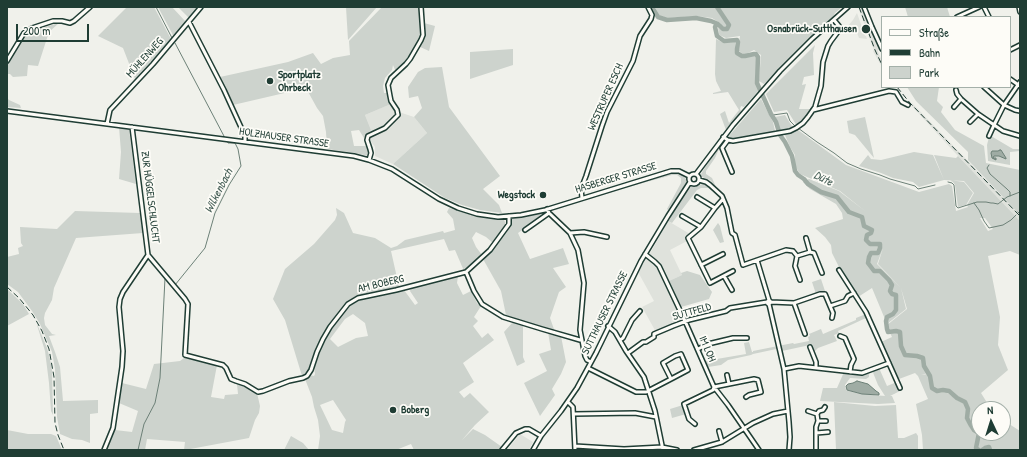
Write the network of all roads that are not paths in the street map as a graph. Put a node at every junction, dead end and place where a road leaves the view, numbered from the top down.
1 (90, 7) edge
2 (201, 7) edge
3 (421, 7) edge
4 (648, 7) edge
5 (848, 7) edge
6 (864, 7) edge
7 (979, 7) edge
8 (984, 7) edge
9 (1019, 7) edge
10 (971, 8) edge
11 (1020, 12) edge
12 (959, 16) edge
13 (988, 16) edge
14 (834, 20) junction
15 (189, 22) junction
16 (1020, 45) edge
17 (881, 47) edge
18 (1011, 50) edge
19 (7, 61) edge
20 (1011, 80) edge
21 (1020, 82) edge
22 (1019, 86) edge
23 (985, 88) edge
24 (956, 90) dead end
25 (961, 99) junction
26 (1004, 104) junction
27 (908, 105) dead end
28 (954, 107) dead end
29 (813, 110) junction
30 (7, 111) edge
31 (1020, 112) edge
32 (978, 114) junction
33 (970, 122) dead end
34 (107, 124) junction
35 (994, 124) junction
36 (132, 127) junction
37 (989, 136) dead end
38 (1020, 136) edge
39 (724, 137) junction
40 (728, 140) junction
41 (244, 141) junction
42 (369, 160) junction
43 (732, 172) dead end
44 (696, 174) junction
45 (689, 176) junction
46 (698, 180) junction
47 (690, 182) junction
48 (697, 197) dead end
49 (582, 198) junction
50 (723, 199) junction
51 (715, 208) junction
52 (546, 209) junction
53 (549, 213) junction
54 (509, 216) junction
55 (682, 216) dead end
56 (701, 228) junction
57 (525, 230) dead end
58 (570, 233) junction
59 (607, 236) dead end
60 (806, 238) dead end
61 (810, 252) junction
62 (645, 254) junction
63 (723, 254) dead end
64 (148, 255) junction
65 (797, 256) junction
66 (757, 260) junction
67 (701, 265) junction
68 (839, 270) dead end
69 (732, 271) dead end
70 (466, 272) junction
71 (822, 273) dead end
72 (724, 276) junction
73 (800, 280) dead end
74 (732, 290) dead end
75 (854, 293) junction
76 (769, 302) junction
77 (794, 303) junction
78 (830, 306) junction
79 (640, 310) dead end
80 (832, 318) dead end
81 (685, 321) junction
82 (608, 326) junction
83 (805, 334) dead end
84 (840, 336) dead end
85 (747, 338) dead end
86 (582, 340) junction
87 (620, 340) junction
88 (810, 347) dead end
89 (698, 349) junction
90 (628, 353) junction
91 (591, 362) junction
92 (890, 363) junction
93 (588, 368) junction
94 (816, 368) junction
95 (784, 369) junction
96 (850, 372) junction
97 (727, 375) dead end
98 (671, 379) junction
99 (729, 384) junction
100 (714, 387) junction
101 (900, 388) dead end
102 (648, 392) junction
103 (746, 397) dead end
104 (568, 402) junction
105 (825, 408) dead end
106 (808, 410) dead end
107 (788, 411) junction
108 (574, 414) junction
109 (817, 414) junction
110 (656, 417) junction
111 (818, 421) junction
112 (826, 421) dead end
113 (695, 424) dead end
114 (744, 428) junction
115 (718, 431) dead end
116 (828, 432) dead end
117 (816, 433) junction
118 (541, 436) junction
119 (722, 442) junction
120 (575, 448) edge
121 (662, 449) edge
122 (104, 450) edge
123 (502, 450) edge
124 (533, 450) edge
125 (677, 450) edge
126 (694, 450) edge
127 (759, 450) edge
128 (789, 450) edge
129 (816, 450) edge

1 - 19 street
2 - 15 street, MÜHLENWEG
3 - 42 street
4 - 49 street, WESTRUPER ESCH
5 - 14 street
6 - 17 street
7 - 10 street
8 - 13 street
9 - 11 street
10 - 12 street
14 - 29 street
14 - 39 street
15 - 34 street, MÜHLENWEG
15 - 41 street
16 - 18 street
20 - 22 street
21 - 22 street
22 - 26 street
23 - 26 street
24 - 25 street
25 - 28 street
25 - 32 street
26 - 31 street
26 - 35 street
27 - 29 street
29 - 40 street
30 - 34 street, HOLZHAUSER STRASSE
32 - 33 street
32 - 35 street
34 - 36 street, HOLZHAUSER STRASSE
35 - 37 street
35 - 38 street
36 - 41 street, HOLZHAUSER STRASSE
36 - 64 street, ZUR HÜGGELSCHLUCHT
39 - 40 street
39 - 44 street
40 - 43 street
41 - 42 street, HOLZHAUSER STRASSE
42 - 54 street, HOLZHAUSER STRASSE
44 - 45 street
44 - 46 street
45 - 47 street
45 - 49 street, HASBERGER STRASSE
46 - 47 street
46 - 50 street
47 - 62 street, SUTTHAUSER STRASSE
48 - 51 street
49 - 52 street, HASBERGER STRASSE
50 - 51 street
50 - 66 street
51 - 56 street
52 - 53 street
52 - 54 street, HOLZHAUSER STRASSE
53 - 57 street
53 - 58 street
54 - 70 street, AM BOBERG
55 - 56 street
56 - 67 street
58 - 59 street
58 - 86 street
60 - 61 street
61 - 65 street
61 - 71 street
62 - 81 street, IM LOH
62 - 82 street, SUTTHAUSER STRASSE
63 - 67 street
64 - 70 street, AM BOBERG
64 - 122 street, ZUR HÜGGELSCHLUCHT
65 - 66 street
65 - 73 street
66 - 76 street
67 - 72 street
68 - 75 street
69 - 72 street
70 - 86 street
72 - 74 street
75 - 78 street
75 - 92 street
76 - 77 street, SUTTFELD
76 - 81 street, SUTTFELD
76 - 95 street
77 - 78 street, SUTTFELD
77 - 83 street
78 - 80 street
79 - 87 street
81 - 89 street, IM LOH
81 - 90 street, SUTTFELD
82 - 87 street
82 - 91 street, SUTTHAUSER STRASSE
84 - 96 street
85 - 89 street
86 - 91 street
87 - 90 street
88 - 94 street
89 - 100 street, IM LOH
90 - 102 street
91 - 93 street, SUTTHAUSER STRASSE
92 - 96 street
92 - 101 street
93 - 102 street
93 - 104 street, SUTTHAUSER STRASSE
94 - 95 street
94 - 96 street
95 - 107 street
97 - 99 street
98 - 98 street
98 - 102 street
99 - 100 street
99 - 103 street
100 - 113 street
100 - 114 street, IM LOH
102 - 110 street
104 - 108 street
104 - 118 street, SUTTHAUSER STRASSE
105 - 109 street
106 - 109 street
107 - 114 street
107 - 128 street
108 - 110 street
108 - 120 street
109 - 111 street
110 - 121 street
111 - 112 street
111 - 117 street
114 - 119 street
114 - 127 street, IM LOH
115 - 119 street
116 - 117 street
117 - 129 street
118 - 123 street
118 - 124 street, SUTTHAUSER STRASSE
119 - 126 street
120 - 121 street
121 - 125 street

